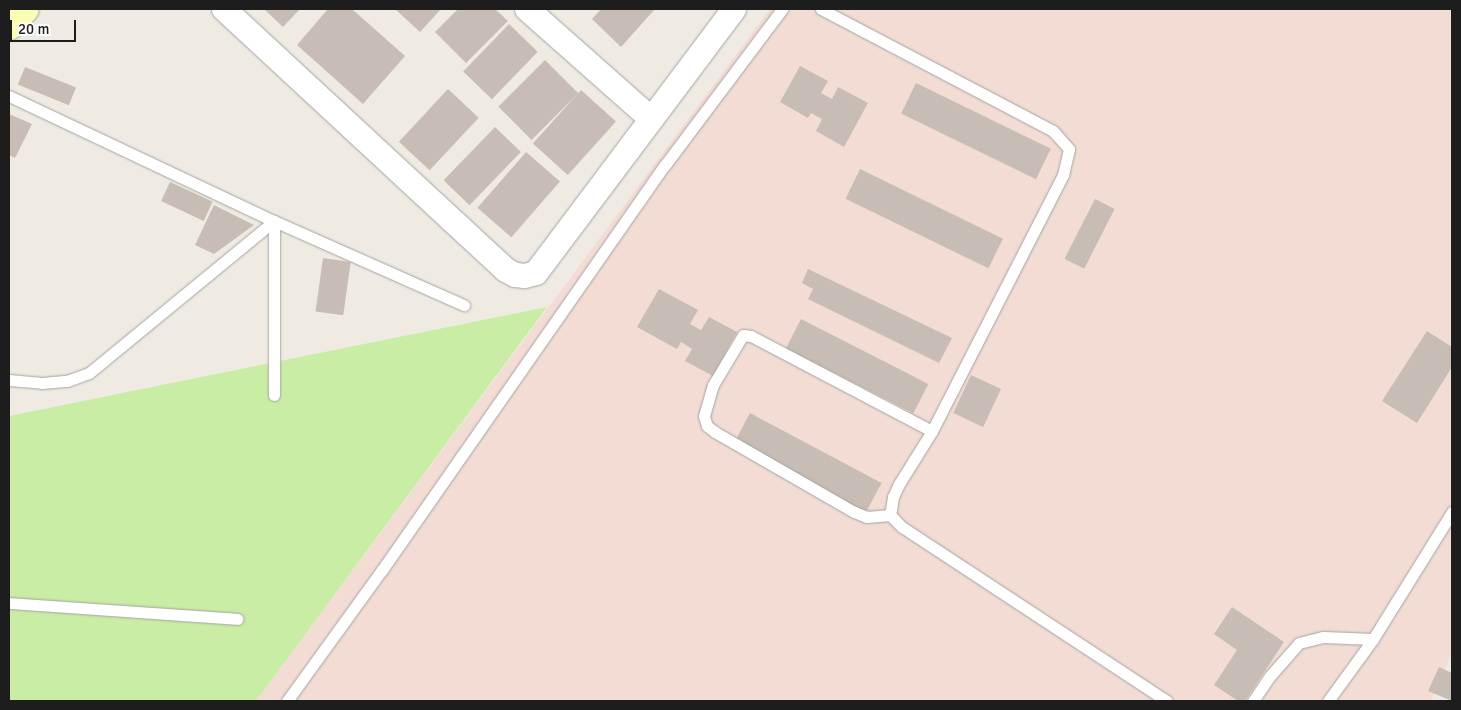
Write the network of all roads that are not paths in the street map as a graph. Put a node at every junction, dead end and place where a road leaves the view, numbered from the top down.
1 (25, 9) edge
2 (224, 9) edge
3 (527, 9) edge
4 (734, 9) edge
5 (782, 9) edge
6 (821, 9) edge
7 (9, 26) edge
8 (9, 96) edge
9 (650, 118) junction
10 (274, 222) junction
11 (464, 305) dead end
12 (9, 380) edge
13 (274, 395) dead end
14 (932, 431) junction
15 (1452, 512) edge
16 (890, 514) junction
17 (9, 603) edge
18 (237, 619) dead end
19 (1373, 639) junction
20 (287, 701) edge
21 (1167, 701) edge
22 (1253, 701) edge
23 (1328, 701) edge

1 - 7 street
2 - 9 street
3 - 9 street
4 - 9 street
5 - 20 lane
6 - 14 lane
8 - 10 lane
10 - 11 lane
10 - 12 lane
10 - 13 lane
14 - 16 lane
14 - 16 lane
15 - 19 lane
16 - 21 lane
17 - 18 lane
19 - 22 lane
19 - 23 lane

